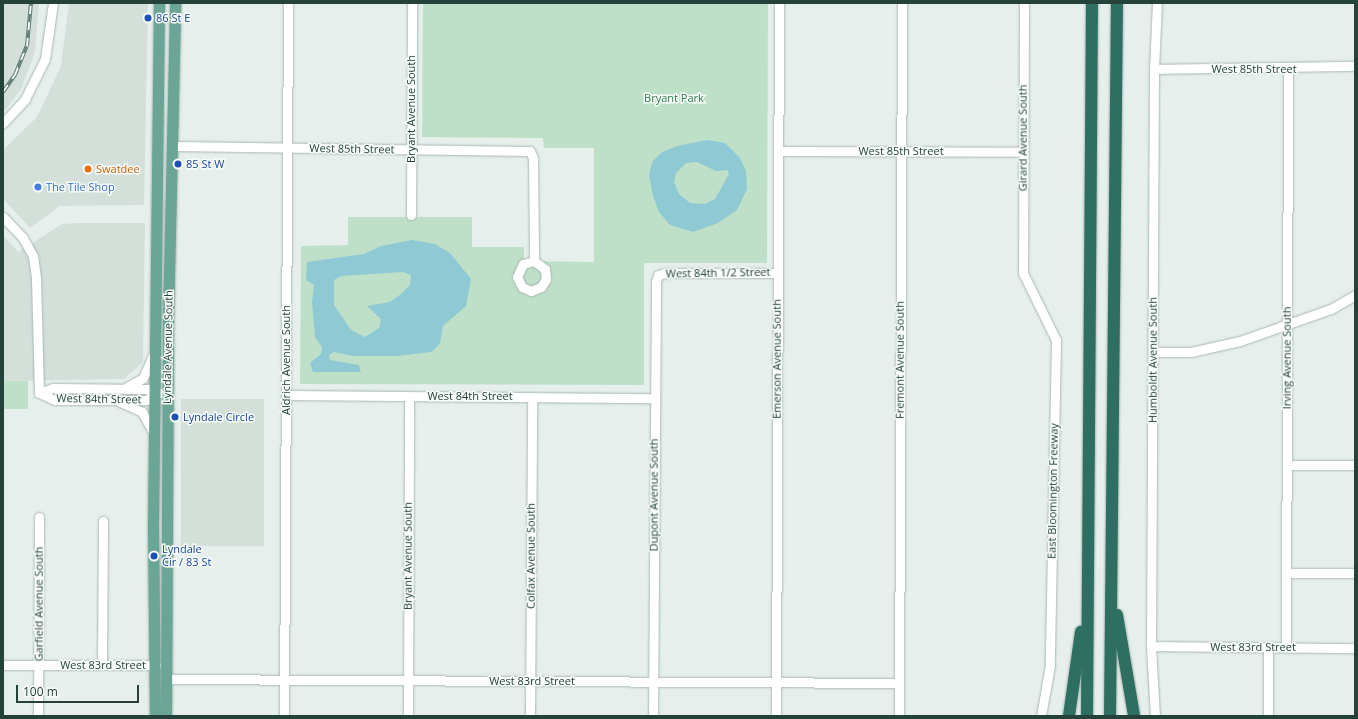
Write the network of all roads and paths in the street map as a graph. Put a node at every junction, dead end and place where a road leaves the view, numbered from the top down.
1 (53, 3) edge
2 (159, 3) edge
3 (175, 3) edge
4 (288, 3) edge
5 (412, 3) edge
6 (779, 3) edge
7 (902, 3) edge
8 (1024, 3) edge
9 (1092, 3) edge
10 (1117, 3) edge
11 (1157, 3) edge
12 (1355, 66) edge
13 (1288, 68) junction
14 (1154, 69) junction
15 (3, 123) edge
16 (174, 146) junction
17 (288, 148) junction
18 (411, 149) junction
19 (778, 151) junction
20 (901, 151) junction
21 (1023, 152) junction
22 (411, 215) dead end
23 (3, 217) edge
24 (534, 261) dead end
25 (778, 272) junction
26 (1023, 272) joint
27 (658, 275) joint
28 (1355, 295) edge
29 (1287, 325) junction
30 (155, 350) junction
31 (1153, 352) junction
32 (122, 389) junction
33 (39, 393) junction
34 (154, 393) junction
35 (168, 393) junction
36 (286, 395) junction
37 (409, 396) junction
38 (532, 397) junction
39 (655, 398) junction
40 (115, 400) junction
41 (154, 433) junction
42 (1287, 464) junction
43 (1355, 464) edge
44 (40, 517) dead end
45 (103, 521) dead end
46 (1111, 564) junction
47 (1287, 573) junction
48 (1355, 573) edge
49 (1087, 605) junction
50 (1151, 646) junction
51 (1268, 647) junction
52 (1286, 647) junction
53 (1355, 648) edge
54 (3, 665) edge
55 (38, 665) junction
56 (102, 665) junction
57 (156, 665) junction
58 (166, 679) junction
59 (285, 680) junction
60 (408, 681) junction
61 (531, 681) junction
62 (654, 682) junction
63 (777, 683) junction
64 (899, 684) junction
65 (38, 716) edge
66 (155, 716) edge
67 (166, 716) edge
68 (284, 716) edge
69 (408, 716) edge
70 (530, 716) edge
71 (653, 716) edge
72 (776, 716) edge
73 (899, 716) edge
74 (1041, 716) edge
75 (1069, 716) edge
76 (1087, 716) edge
77 (1110, 716) edge
78 (1134, 716) edge
79 (1156, 716) edge
80 (1268, 716) edge

1 - 15 street
2 - 30 main road, Lyndale Avenue South
3 - 16 main road, Lyndale Avenue South
4 - 17 street, Aldrich Avenue South
5 - 18 street, Bryant Avenue South
6 - 19 street, Emerson Avenue South
7 - 20 street, Fremont Avenue South
8 - 21 street, Girard Avenue South
9 - 49 highway
10 - 46 highway
11 - 14 street, Humboldt Avenue South
12 - 13 street, West 85th Street
13 - 14 street, West 85th Street
13 - 29 street, Irving Avenue South
14 - 31 street, Humboldt Avenue South
16 - 17 street, West 85th Street
16 - 35 main road, Lyndale Avenue South
17 - 18 street, West 85th Street
17 - 36 street, Aldrich Avenue South
18 - 22 street, Bryant Avenue South
18 - 24 street, West 85th Street
19 - 20 street, West 85th Street
19 - 25 street, Emerson Avenue South
20 - 21 street, West 85th Street
20 - 64 street, Fremont Avenue South
21 - 26 street, Girard Avenue South
23 - 33 street
25 - 27 street, West 84th 1/2 Street
25 - 63 street, Emerson Avenue South
26 - 74 street, East Bloomington Freeway
27 - 39 street, Dupont Avenue South
28 - 29 street
29 - 31 street
29 - 42 street, Irving Avenue South
30 - 32 street
30 - 34 main road, Lyndale Avenue South
31 - 50 street, Humboldt Avenue South
32 - 33 street, West 84th Street
32 - 34 street, West 84th Street
33 - 40 street, West 84th Street
34 - 35 street, West 84th Street
34 - 40 street, West 84th Street
34 - 41 main road, Lyndale Avenue South
35 - 58 main road, Lyndale Avenue South
36 - 37 street, West 84th Street
36 - 59 street, Aldrich Avenue South
37 - 38 street, West 84th Street
37 - 60 street, Bryant Avenue South
38 - 39 street, West 84th Street
38 - 61 street, Colfax Avenue South
39 - 62 street, Dupont Avenue South
40 - 41 street
41 - 57 main road, Lyndale Avenue South
42 - 43 street
42 - 47 street, Irving Avenue South
44 - 55 street, Garfield Avenue South
45 - 56 street
46 - 77 highway
46 - 78 highway
47 - 48 street
47 - 52 street, Irving Avenue South
49 - 75 highway
49 - 76 highway
50 - 51 street, West 83rd Street
50 - 79 street, Humboldt Avenue South
51 - 52 street, West 83rd Street
51 - 80 street
52 - 53 street, West 83rd Street
54 - 55 street, West 83rd Street
55 - 56 street, West 83rd Street
55 - 65 street, Garfield Avenue South
56 - 57 street, West 83rd Street
57 - 66 main road, Lyndale Avenue South
58 - 59 street, West 83rd Street
58 - 67 main road, Lyndale Avenue South
59 - 60 street, West 83rd Street
59 - 68 street, Aldrich Avenue South
60 - 61 street, West 83rd Street
60 - 69 street, Bryant Avenue South
61 - 62 street, West 83rd Street
61 - 70 street, Colfax Avenue South
62 - 63 street, West 83rd Street
62 - 71 street, Dupont Avenue South
63 - 64 street, West 83rd Street
63 - 72 street, Emerson Avenue South
64 - 73 street, Fremont Avenue South

